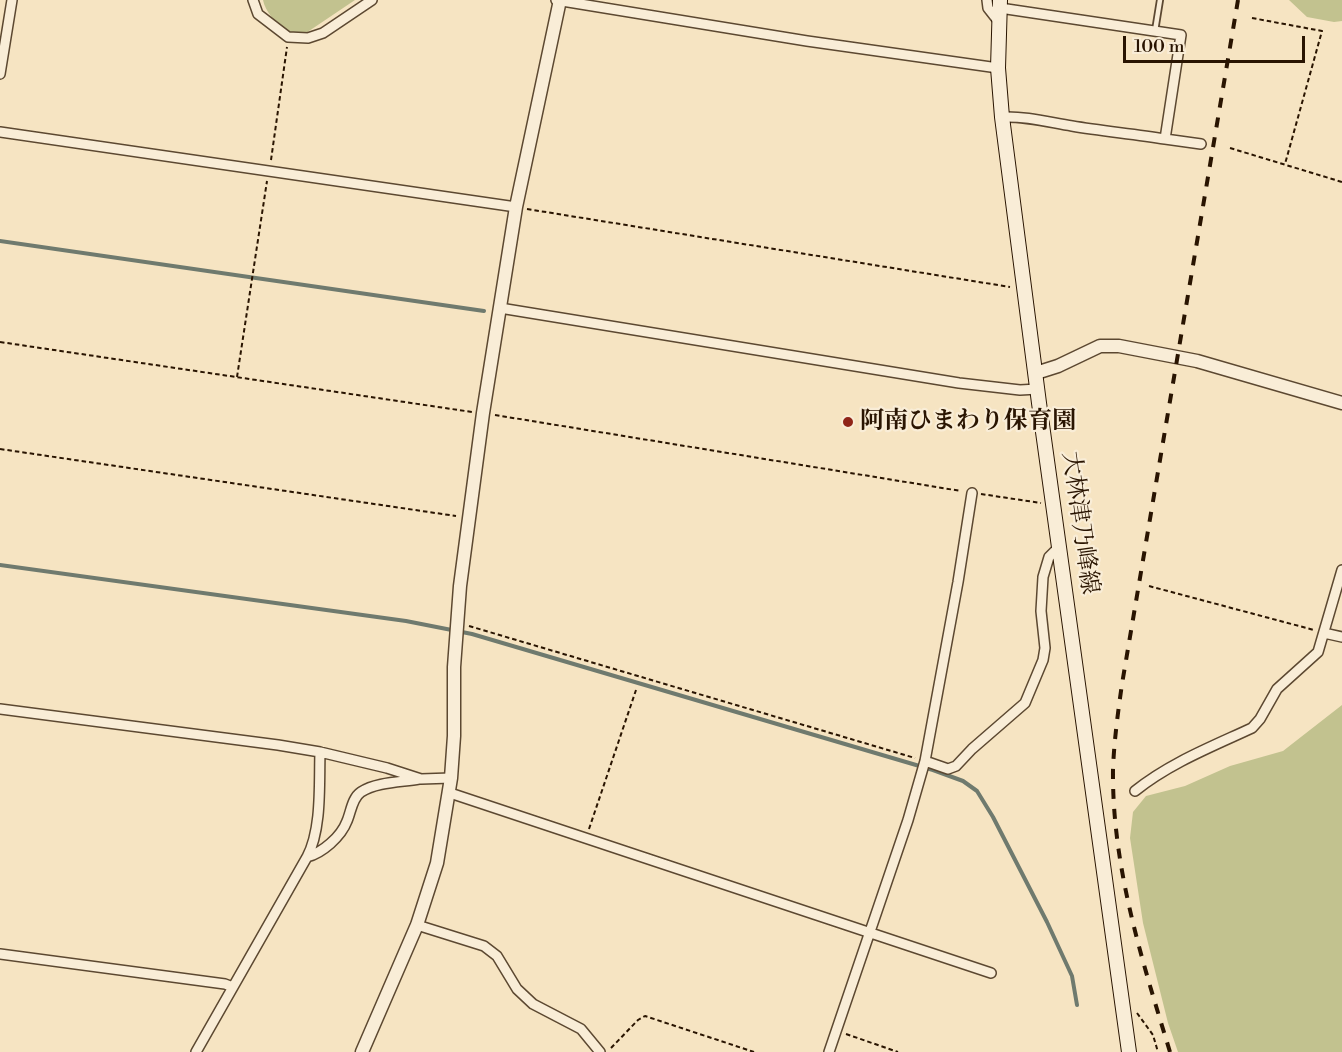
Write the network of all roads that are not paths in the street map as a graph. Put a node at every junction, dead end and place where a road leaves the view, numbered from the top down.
1 (12, 0) edge
2 (253, 0) edge
3 (372, 0) edge
4 (555, 0) edge
5 (560, 0) edge
6 (987, 0) edge
7 (1160, 0) edge
8 (1000, 4) edge
9 (999, 22) junction
10 (1155, 31) junction
11 (998, 68) junction
12 (0, 74) edge
13 (1002, 117) junction
14 (0, 132) edge
15 (1165, 139) junction
16 (1201, 144) dead end
17 (516, 207) junction
18 (500, 308) junction
19 (1036, 373) junction
20 (1038, 389) junction
21 (1342, 403) edge
22 (972, 493) road end
23 (1059, 546) junction
24 (1342, 570) edge
25 (1324, 633) junction
26 (1342, 637) edge
27 (0, 709) edge
28 (320, 752) junction
29 (924, 765) junction
30 (421, 778) junction
31 (452, 778) junction
32 (1135, 791) dead end
33 (450, 793) junction
34 (307, 857) junction
35 (417, 925) junction
36 (868, 932) junction
37 (0, 954) edge
38 (991, 973) dead end
39 (232, 987) junction
40 (196, 1052) edge
41 (362, 1052) edge
42 (603, 1052) edge
43 (829, 1052) edge
44 (1129, 1052) edge

1 - 12 street
2 - 3 street
4 - 5 street
5 - 11 street
5 - 17 street
6 - 9 street
7 - 10 lane
8 - 9 main road, 大林津乃峰線
8 - 10 street
9 - 11 main road, 大林津乃峰線
10 - 15 street
11 - 13 main road, 大林津乃峰線
13 - 15 street
13 - 19 main road, 大林津乃峰線
14 - 17 street
15 - 16 street
17 - 18 street
18 - 20 street
18 - 31 street
19 - 20 main road, 大林津乃峰線
19 - 21 street
20 - 23 main road, 大林津乃峰線
22 - 29 street
23 - 29 street
23 - 44 main road, 大林津乃峰線
24 - 25 street
25 - 26 street
25 - 32 street
27 - 28 street
28 - 30 street
28 - 34 street
29 - 36 street
30 - 31 street
30 - 34 street
31 - 33 street
33 - 35 street
33 - 36 street
34 - 39 street
35 - 41 street
35 - 42 street
36 - 38 street
36 - 43 street
37 - 39 street
39 - 40 street

